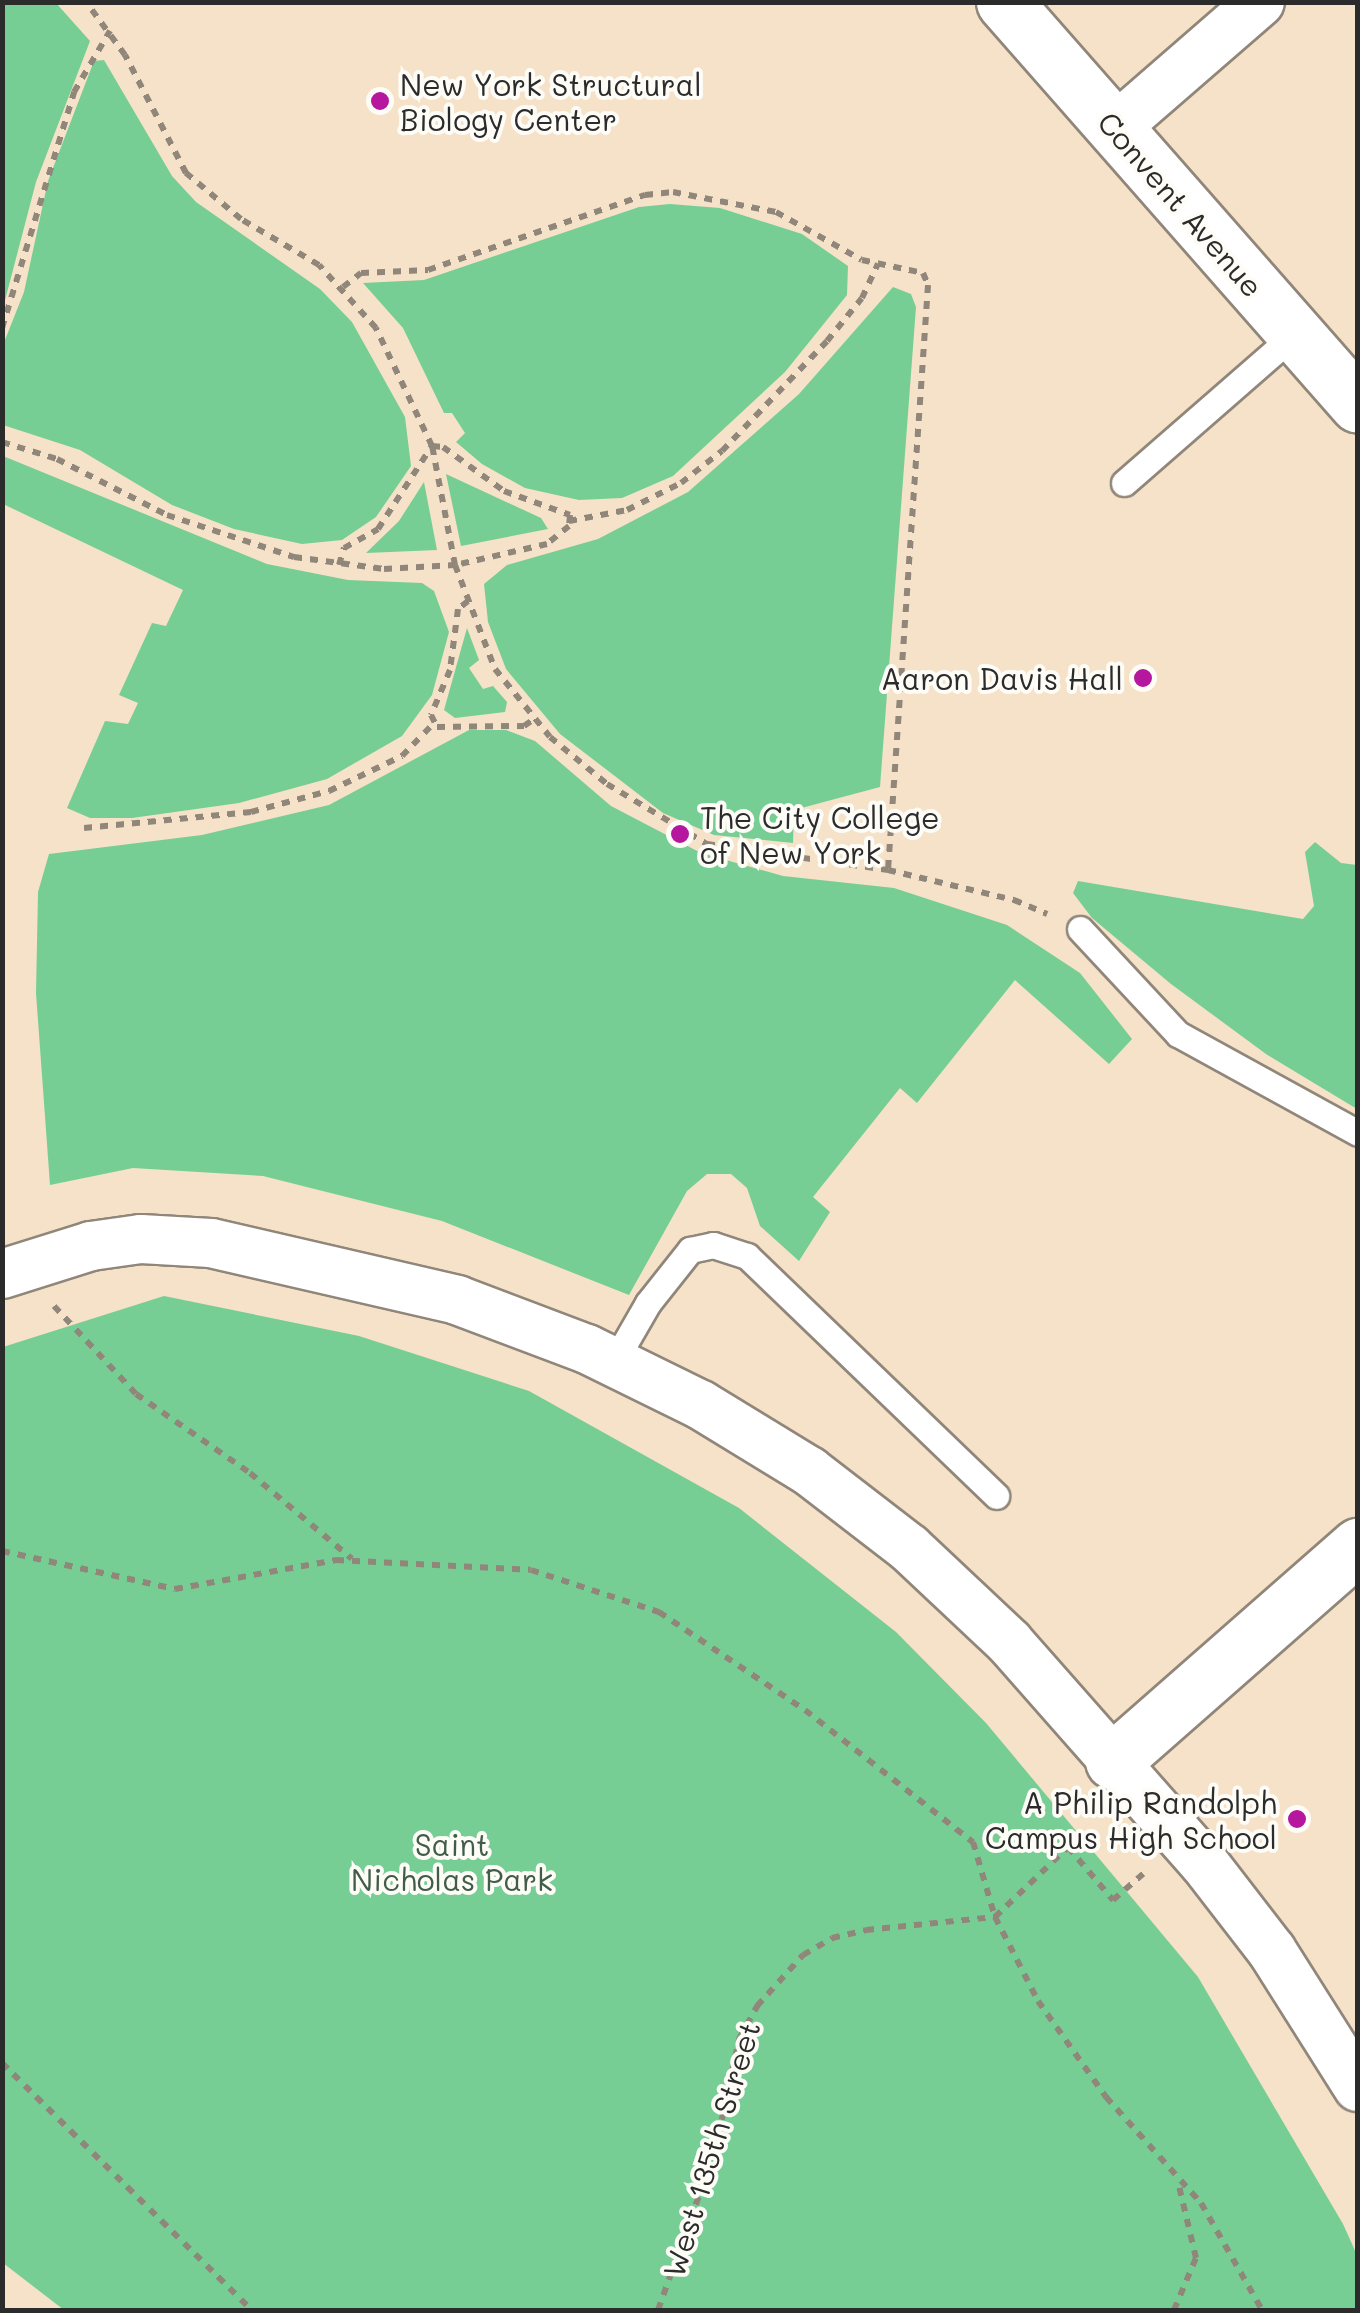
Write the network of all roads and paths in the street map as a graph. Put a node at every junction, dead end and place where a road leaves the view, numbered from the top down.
1 (86, 2) edge
2 (1004, 2) edge
3 (1260, 2) edge
4 (110, 30) junction
5 (1115, 128) junction
6 (878, 263) junction
7 (343, 288) junction
8 (2, 328) edge
9 (1295, 334) junction
10 (1358, 405) edge
11 (2, 442) edge
12 (432, 446) junction
13 (1124, 483) dead end
14 (570, 520) junction
15 (339, 565) junction
16 (456, 565) junction
17 (468, 601) junction
18 (534, 719) junction
19 (435, 722) junction
20 (84, 828) dead end
21 (888, 870) junction
22 (1080, 928) joint
23 (1358, 1133) edge
24 (11, 1271) edge
25 (614, 1362) junction
26 (996, 1496) dead end
27 (1358, 1546) edge
28 (2, 1550) edge
29 (354, 1560) junction
30 (1114, 1761) junction
31 (1143, 1874) dead end
32 (995, 1916) junction
33 (2, 2063) edge
34 (1358, 2087) edge
35 (1178, 2180) junction
36 (252, 2310) edge
37 (658, 2310) edge
38 (1174, 2310) edge
39 (1262, 2310) edge

1 - 4 path
2 - 5 street, Convent Avenue
3 - 5 street
4 - 7 path
4 - 8 path
5 - 9 street, Convent Avenue
6 - 7 path
6 - 14 path
6 - 21 path
7 - 12 path
9 - 10 street, Convent Avenue
9 - 13 lane
11 - 15 path
12 - 14 path
12 - 15 path
12 - 16 path
14 - 16 path
15 - 16 path
16 - 17 path
17 - 18 path
17 - 19 path
18 - 19 path
18 - 21 path
19 - 20 path
21 - 22 path
22 - 23 lane
24 - 25 street
24 - 29 path
25 - 26 lane
25 - 30 street
27 - 30 street
28 - 29 path
29 - 32 path
30 - 34 street
31 - 32 path
32 - 35 path
32 - 37 path, West 135th Street
33 - 36 path
35 - 38 path
35 - 39 path

